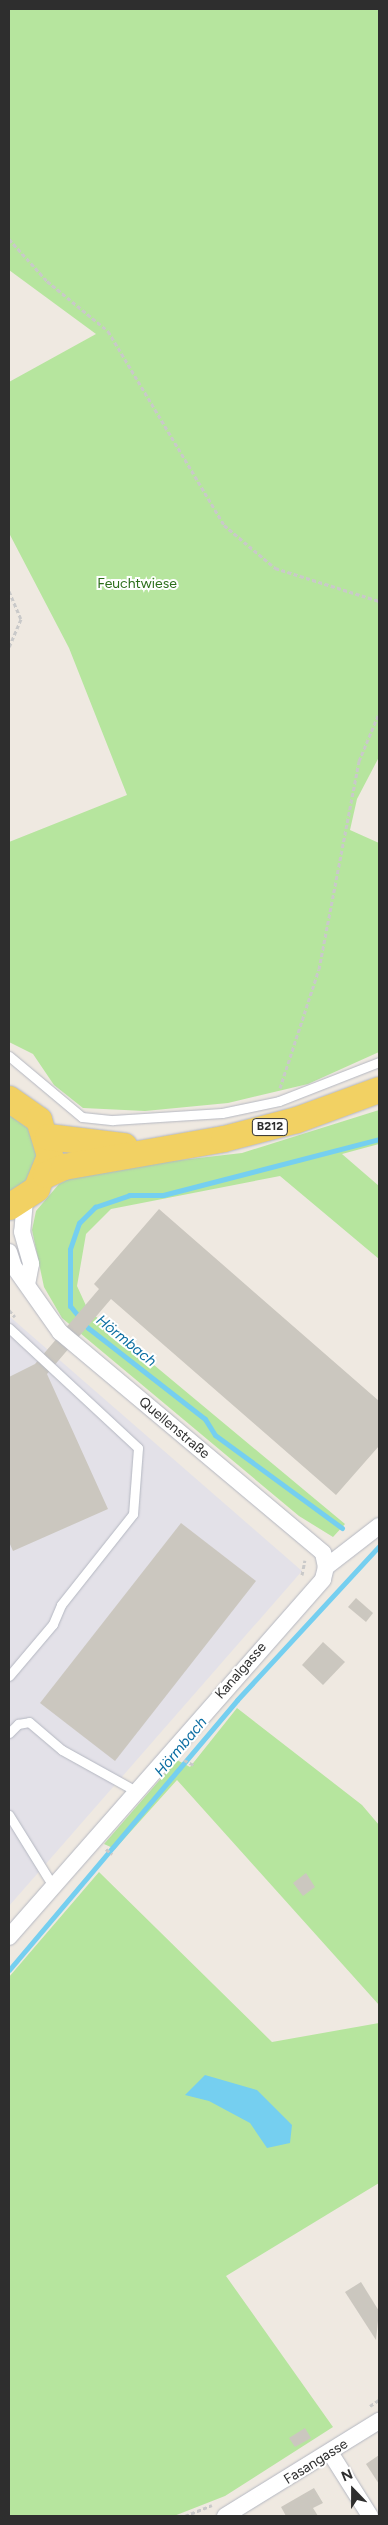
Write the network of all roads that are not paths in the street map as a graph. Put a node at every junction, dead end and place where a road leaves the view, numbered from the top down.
1 (9, 1056) edge
2 (379, 1062) edge
3 (379, 1090) edge
4 (9, 1099) edge
5 (48, 1137) junction
6 (157, 1149) junction
7 (46, 1175) junction
8 (17, 1203) edge
9 (9, 1252) edge
10 (27, 1284) junction
11 (9, 1328) edge
12 (379, 1526) edge
13 (326, 1567) junction
14 (9, 1676) edge
15 (9, 1733) edge
16 (136, 1791) junction
17 (9, 1815) edge
18 (53, 1886) junction
19 (9, 1936) edge
20 (379, 2421) edge
21 (331, 2454) junction
22 (226, 2516) edge
23 (370, 2516) edge

1 - 2 lane
3 - 6 main road, B212
4 - 5 main road
5 - 6 main road, B212
5 - 7 main road
6 - 7 main road, B212
7 - 8 main road
8 - 10 street
9 - 10 street, Quellenstraße
10 - 13 street, Quellenstraße
11 - 14 lane
12 - 13 street, Kanalgasse
13 - 16 street, Kanalgasse
15 - 16 lane
16 - 18 street, Kanalgasse
17 - 18 lane
18 - 19 street, Kanalgasse
20 - 21 street, Fasangasse
21 - 22 street, Fasangasse
21 - 23 street

